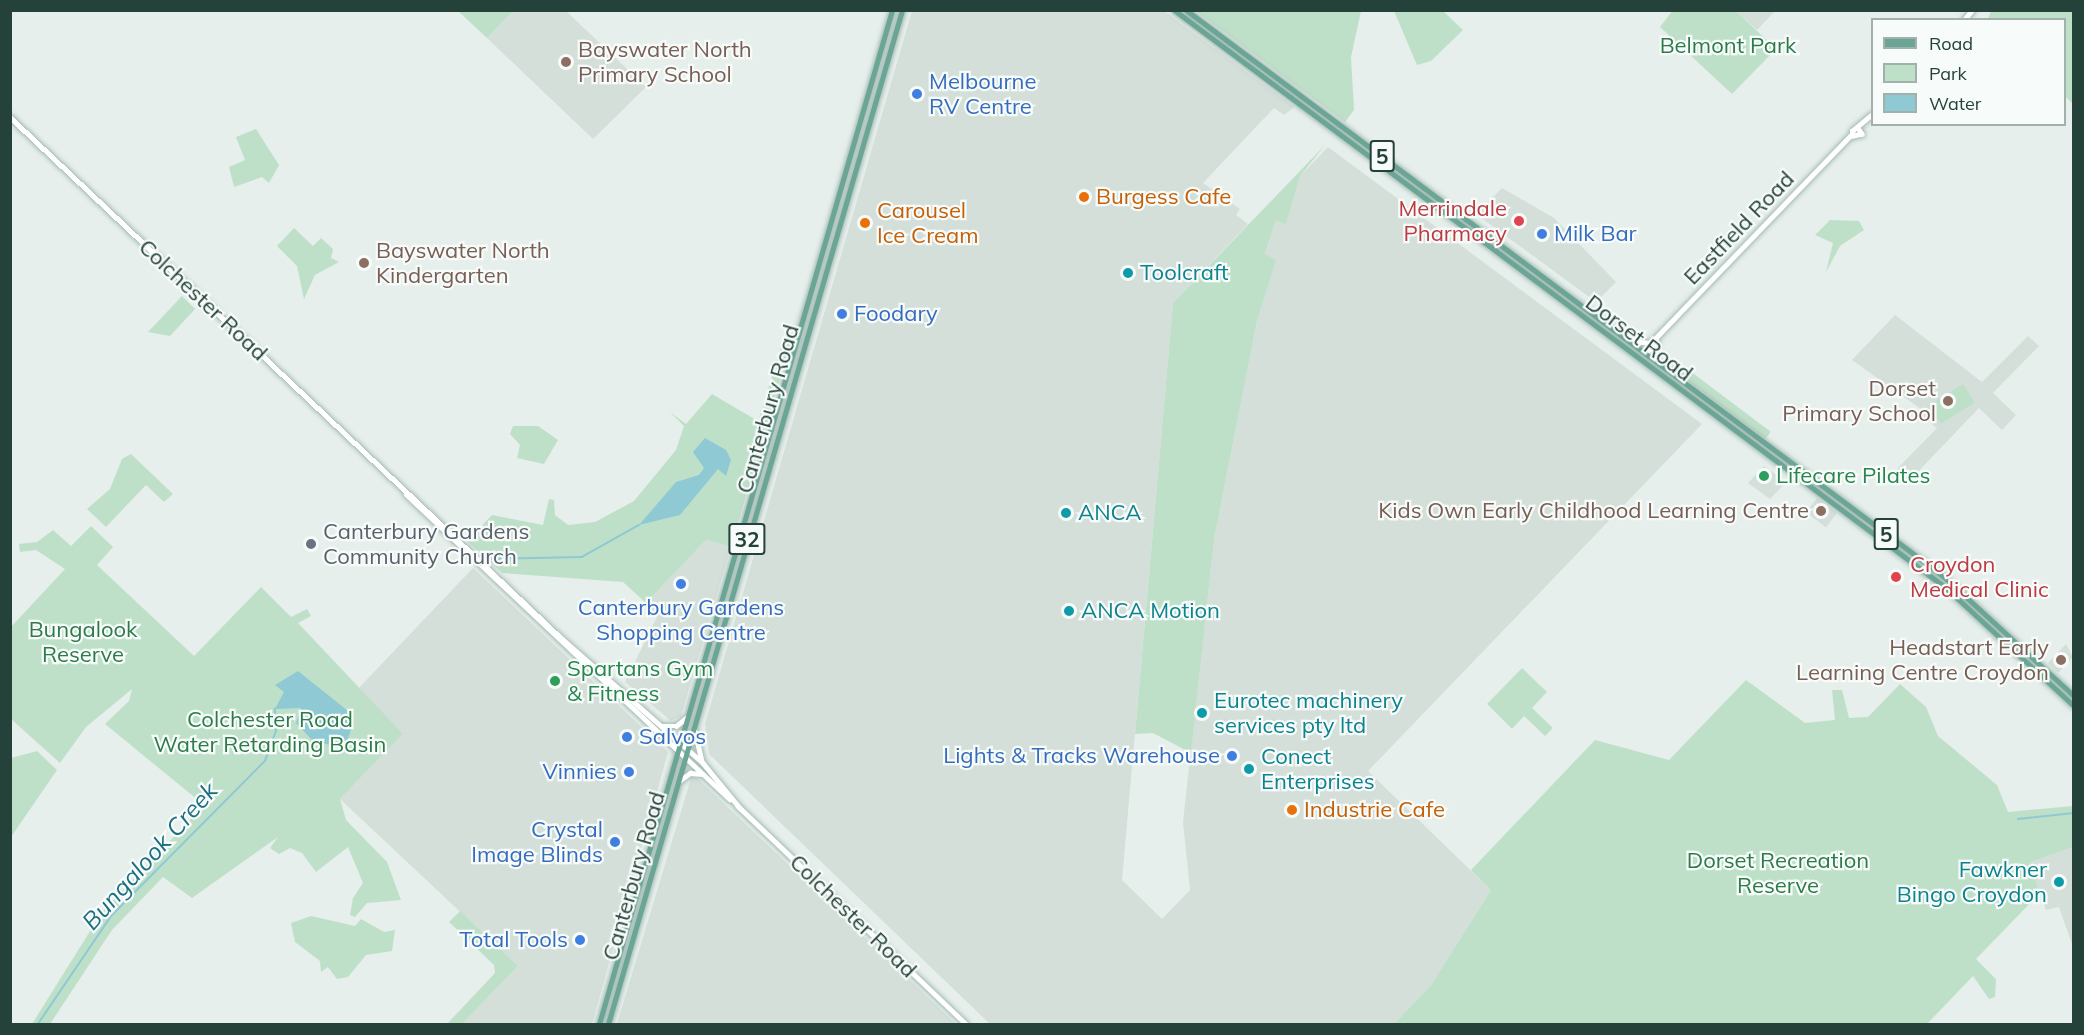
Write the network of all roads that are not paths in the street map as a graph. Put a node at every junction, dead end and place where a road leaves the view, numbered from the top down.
1 (892, 10) edge
2 (902, 10) edge
3 (1174, 10) edge
4 (1186, 10) edge
5 (1871, 116) edge
6 (10, 117) edge
7 (830, 221) junction
8 (839, 224) junction
9 (1525, 263) junction
10 (1520, 269) junction
11 (799, 328) junction
12 (808, 330) junction
13 (1662, 330) junction
14 (1658, 337) junction
15 (1628, 340) junction
16 (1649, 342) junction
17 (1644, 352) junction
18 (1653, 358) junction
19 (1640, 359) junction
20 (1745, 428) junction
21 (1741, 434) junction
22 (768, 438) junction
23 (776, 440) junction
24 (396, 483) junction
25 (1834, 494) junction
26 (1829, 500) junction
27 (1904, 547) junction
28 (1900, 553) junction
29 (1974, 602) junction
30 (1970, 607) junction
31 (704, 656) junction
32 (714, 658) junction
33 (703, 663) junction
34 (712, 665) junction
35 (2073, 696) edge
36 (2073, 706) edge
37 (690, 713) junction
38 (696, 723) junction
39 (662, 726) junction
40 (681, 742) junction
41 (688, 749) junction
42 (679, 751) junction
43 (686, 757) junction
44 (703, 763) junction
45 (704, 775) junction
46 (679, 781) junction
47 (740, 807) junction
48 (599, 1024) edge
49 (608, 1024) edge
50 (966, 1024) edge

1 - 7 main road, Canterbury Road / 32
2 - 8 main road, Canterbury Road / 32
3 - 10 main road, Dorset Road / 5
4 - 9 main road, Dorset Road / 5
5 - 13 main road, Eastfield Road
6 - 24 main road, Colchester Road
7 - 8 main road
7 - 11 main road, Canterbury Road / 32
8 - 12 main road, Canterbury Road / 32
9 - 10 main road
9 - 15 main road, Dorset Road / 5
10 - 19 main road, Dorset Road / 5
11 - 12 main road
11 - 22 main road, Canterbury Road / 32
12 - 23 main road, Canterbury Road / 32
13 - 14 main road, Eastfield Road
13 - 16 main road, Eastfield Road
14 - 17 main road, Eastfield Road
14 - 18 main road
15 - 16 main road
15 - 17 main road, Dorset Road / 5
16 - 17 main road, Eastfield Road
17 - 18 main road, Dorset Road / 5
17 - 19 main road, Eastfield Road
18 - 20 main road, Dorset Road / 5
19 - 21 main road, Dorset Road / 5
20 - 21 main road
20 - 25 main road, Dorset Road / 5
21 - 26 main road, Dorset Road / 5
22 - 23 main road
22 - 31 main road, Canterbury Road / 32
23 - 32 main road, Canterbury Road / 32
24 - 39 main road, Colchester Road
24 - 42 main road, Colchester Road
25 - 26 main road
25 - 27 main road, Dorset Road / 5
26 - 28 main road, Dorset Road / 5
27 - 28 main road
27 - 29 main road, Dorset Road / 5
28 - 30 main road, Dorset Road / 5
29 - 30 main road
29 - 35 main road, Dorset Road / 5
30 - 36 main road, Dorset Road / 5
31 - 32 main road
31 - 33 main road, Canterbury Road / 32
32 - 34 main road, Canterbury Road / 32
33 - 34 main road
33 - 37 main road, Canterbury Road / 32
34 - 38 main road, Canterbury Road / 32
37 - 39 main road
37 - 40 main road, Canterbury Road / 32
38 - 41 main road, Canterbury Road / 32
38 - 44 main road
39 - 40 main road, Colchester Road
40 - 41 main road, Colchester Road
40 - 42 main road, Canterbury Road / 32
41 - 43 main road, Canterbury Road / 32
41 - 44 main road, Colchester Road
42 - 43 main road, Colchester Road
42 - 48 main road, Canterbury Road / 32
43 - 45 main road, Colchester Road
43 - 46 main road, Canterbury Road / 32
44 - 47 main road, Colchester Road
45 - 46 main road
45 - 47 main road, Colchester Road
46 - 49 main road, Canterbury Road / 32
47 - 50 main road, Colchester Road

